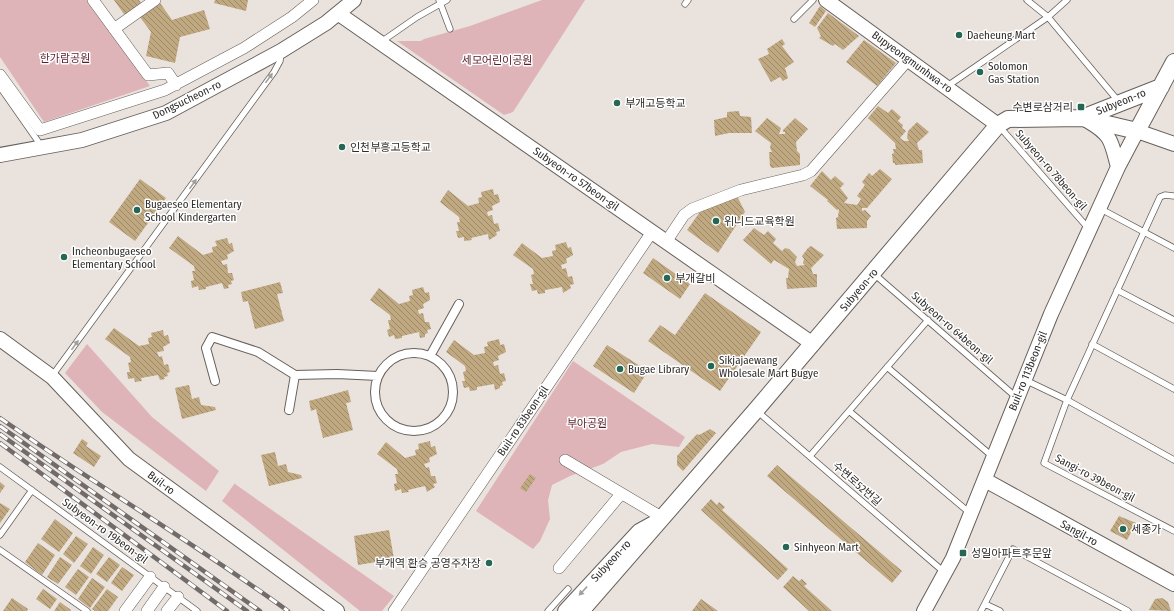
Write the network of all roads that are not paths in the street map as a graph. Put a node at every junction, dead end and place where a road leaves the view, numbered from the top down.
1 (93, 0) edge
2 (155, 0) edge
3 (354, 0) edge
4 (447, 0) edge
5 (813, 0) edge
6 (826, 0) edge
7 (1027, 0) edge
8 (1067, 0) edge
9 (310, 1) edge
10 (439, 2) edge
11 (339, 14) junction
12 (1048, 17) junction
13 (794, 19) dead end
14 (114, 29) junction
15 (450, 29) dead end
16 (380, 43) junction
17 (281, 51) junction
18 (908, 60) junction
19 (1174, 62) edge
20 (0, 74) edge
21 (176, 85) junction
22 (0, 87) edge
23 (946, 87) junction
24 (1160, 87) junction
25 (1119, 103) junction
26 (1082, 118) junction
27 (998, 125) junction
28 (1137, 131) junction
29 (1174, 144) edge
30 (43, 149) junction
31 (0, 155) edge
32 (1118, 167) junction
33 (1174, 196) edge
34 (1099, 208) junction
35 (1089, 229) junction
36 (652, 232) junction
37 (1144, 232) junction
38 (666, 242) junction
39 (1174, 248) edge
40 (873, 273) junction
41 (1117, 290) junction
42 (459, 304) dead end
43 (928, 320) junction
44 (1174, 320) edge
45 (0, 338) edge
46 (813, 344) junction
47 (1092, 344) junction
48 (430, 356) junction
49 (887, 367) junction
50 (295, 375) junction
51 (378, 376) junction
52 (52, 377) junction
53 (1025, 380) junction
54 (215, 381) dead end
55 (1174, 389) edge
56 (1018, 398) junction
57 (1067, 400) junction
58 (289, 410) dead end
59 (756, 410) junction
60 (849, 410) junction
61 (810, 456) junction
62 (994, 457) junction
63 (565, 460) dead end
64 (1174, 460) edge
65 (0, 467) edge
66 (985, 480) junction
67 (32, 490) junction
68 (621, 494) junction
69 (971, 514) junction
70 (658, 524) junction
71 (1174, 532) edge
72 (0, 535) edge
73 (0, 550) edge
74 (559, 568) dead end
75 (945, 572) junction
76 (150, 577) junction
77 (1174, 584) edge
78 (164, 587) junction
79 (568, 589) dead end
80 (178, 597) junction
81 (985, 604) junction
82 (87, 611) edge
83 (125, 611) edge
84 (147, 611) edge
85 (167, 611) edge
86 (197, 611) edge
87 (337, 611) edge
88 (394, 611) edge
89 (548, 611) edge
90 (565, 611) edge
91 (581, 611) edge
92 (589, 611) edge
93 (924, 611) edge
94 (981, 611) edge
95 (1000, 611) edge
96 (1128, 611) edge

1 - 14 street
2 - 14 street
3 - 11 street, Dongsucheon-ro
4 - 10 lane
5 - 13 lane
6 - 18 street, Bupyeongmunhwa-ro
7 - 12 lane
8 - 12 lane
9 - 21 street
10 - 15 lane
10 - 16 lane
11 - 16 street, Subyeon-ro 57beon-gil
11 - 17 street, Dongsucheon-ro
12 - 23 lane
12 - 25 lane
14 - 21 street
16 - 36 street, Subyeon-ro 57beon-gil
17 - 30 street, Dongsucheon-ro
52 -> 17 lane
18 - 23 street, Bupyeongmunhwa-ro
18 - 38 street
19 - 24 main road, Subyeon-ro
20 - 21 street
22 - 30 lane
23 - 27 street, Bupyeongmunhwa-ro
24 - 25 main road, Subyeon-ro
24 - 28 main road, Subyeon-ro
25 - 26 main road, Subyeon-ro
26 - 27 main road, Subyeon-ro
26 - 28 main road, Subyeon-ro
26 - 32 street
27 - 35 lane, Subyeon-ro 78beon-gil
27 - 40 main road, Subyeon-ro
28 - 29 street
28 - 32 street, Buil-ro 113beon-gil
30 - 31 street, Dongsucheon-ro
32 - 34 street, Buil-ro 113beon-gil
33 - 37 lane, Sangi-ro 39beon-gil
34 - 35 street, Buil-ro 113beon-gil
34 - 37 lane
35 - 53 street, Buil-ro 113beon-gil
36 - 38 street, Subyeon-ro 57beon-gil
36 - 88 street, Buil-ro 83beon-gil
37 - 39 lane
37 - 41 lane, Sangi-ro 39beon-gil
38 - 46 street, Subyeon-ro 57beon-gil
40 - 43 lane, Subyeon-ro 64beon-gil
40 - 46 main road, Subyeon-ro
41 - 44 lane
41 - 47 lane, Sangi-ro 39beon-gil
42 - 48 street
43 - 49 lane
43 - 56 lane, Subyeon-ro 64beon-gil
45 - 52 street, Buil-ro
46 - 59 main road, Subyeon-ro
47 - 55 lane
47 - 57 lane, Sangi-ro 39beon-gil
48 - 51 street
48 - 51 street
49 - 60 lane
49 - 62 lane
50 - 51 street
50 - 54 street
50 - 58 street
52 - 87 street, Buil-ro
53 - 56 street, Buil-ro 113beon-gil
53 - 57 lane
56 - 62 street, Buil-ro 113beon-gil
57 - 64 lane
57 - 71 lane, Sangi-ro 39beon-gil
59 - 61 lane, 수변로52번길
59 - 70 main road, Subyeon-ro
60 - 61 lane
60 - 69 lane
61 - 75 lane, 수변로52번길
62 - 66 street, Buil-ro 113beon-gil
63 - 68 street
65 - 67 lane, Subyeon-ro 19beon-gil
66 - 69 street, Buil-ro 113beon-gil
66 - 77 street, Sangil-ro
67 - 72 lane
67 - 76 lane, Subyeon-ro 19beon-gil
68 - 70 street
68 - 74 street
69 - 75 street, Buil-ro 113beon-gil
70 -> 90 street, Subyeon-ro
70 - 91 main road, Subyeon-ro
70 - 92 street, Subyeon-ro
73 - 82 lane
75 - 93 street, Buil-ro 113beon-gil
76 - 78 lane, Subyeon-ro 19beon-gil
76 - 83 street
78 - 80 lane, Subyeon-ro 19beon-gil
78 - 84 street
79 - 89 lane
80 - 85 street
80 - 86 lane, Subyeon-ro 19beon-gil
81 - 94 lane
81 - 95 lane
81 - 96 lane

